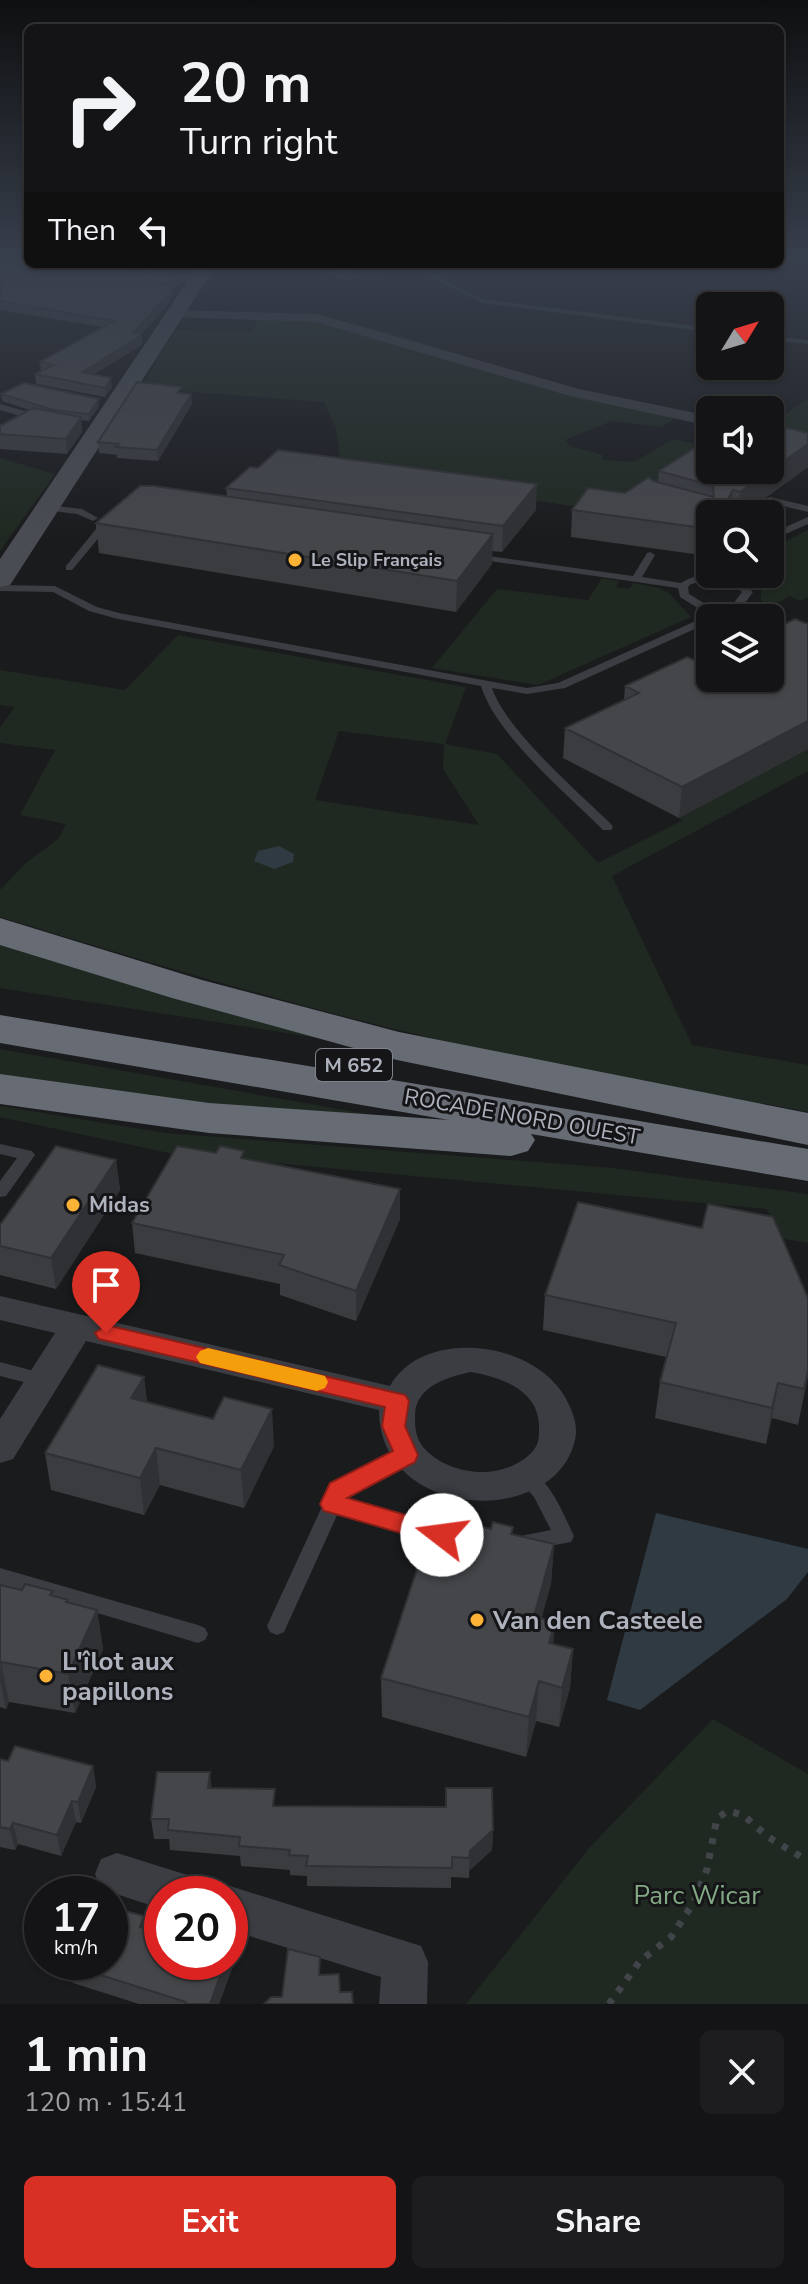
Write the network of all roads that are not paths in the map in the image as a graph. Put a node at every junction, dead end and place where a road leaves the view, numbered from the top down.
1 (147, 351) edge
2 (436, 351) edge
3 (0, 407) edge
4 (696, 418) edge
5 (53, 422) edge
6 (784, 503) edge
7 (48, 508) junction
8 (808, 509) edge
9 (808, 520) edge
10 (784, 530) edge
11 (460, 553) edge
12 (650, 555) dead end
13 (69, 568) dead end
14 (0, 579) edge
15 (636, 579) junction
16 (696, 579) edge
17 (683, 586) junction
18 (0, 588) edge
19 (744, 588) edge
20 (696, 604) edge
21 (738, 604) edge
22 (696, 624) edge
23 (784, 628) edge
24 (808, 639) edge
25 (486, 685) junction
26 (607, 827) dead end
27 (0, 931) edge
28 (0, 1006) edge
29 (0, 1029) edge
30 (0, 1089) edge
31 (808, 1129) edge
32 (808, 1139) edge
33 (679, 1143) junction
34 (0, 1149) edge
35 (808, 1165) edge
36 (0, 1192) edge
37 (0, 1308) edge
38 (77, 1327) junction
39 (0, 1369) edge
40 (43, 1380) junction
41 (397, 1401) junction
42 (0, 1449) edge
43 (406, 1455) junction
44 (525, 1476) junction
45 (332, 1504) junction
46 (463, 1540) edge
47 (498, 1545) edge
48 (0, 1576) edge
49 (277, 1626) dead end
50 (198, 1634) dead end
51 (117, 1874) dead end
52 (144, 1882) edge
53 (248, 1914) edge
54 (403, 2004) edge

1 - 7 main road
2 - 4 street
3 - 5 lane
6 - 8 lane
7 - 13 lane
7 - 14 main road
9 - 10 lane
11 - 15 lane
12 - 15 lane
15 - 17 lane
16 - 17 lane
17 - 20 lane
18 - 25 lane
19 - 21 lane
22 - 25 lane
23 - 24 lane
25 - 26 lane
27 - 31 highway
28 - 32 highway, ROCADE NORD OUEST / M 652
29 - 33 highway, ROCADE NORD OUEST / M 652
30 - 33 highway
33 - 35 highway, ROCADE NORD OUEST / M 652
34 - 36 lane
37 - 38 street
38 - 40 street
38 - 41 street
39 - 40 lane
40 - 42 street
41 - 43 street
41 - 44 street
43 - 44 street
43 - 45 lane
44 - 47 lane
45 - 46 lane
45 - 49 lane
48 - 50 lane
51 - 52 street
53 - 54 street

